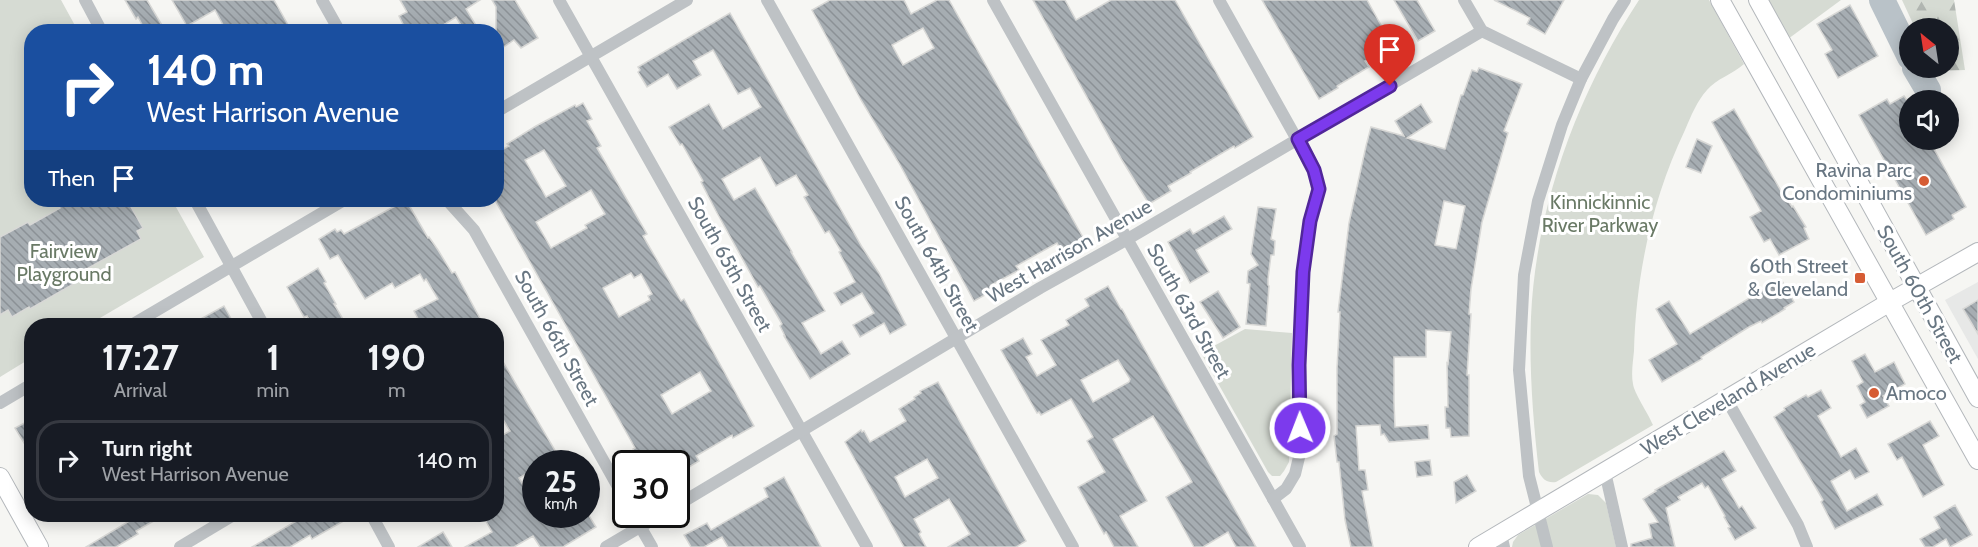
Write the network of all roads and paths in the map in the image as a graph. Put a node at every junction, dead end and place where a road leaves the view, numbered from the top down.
1 (85, 0) edge
2 (322, 0) edge
3 (559, 0) edge
4 (687, 0) edge
5 (767, 0) edge
6 (993, 0) edge
7 (1219, 0) edge
8 (1464, 0) edge
9 (1625, 0) edge
10 (1720, 0) edge
11 (1758, 0) edge
12 (98, 24) edge
13 (336, 24) edge
14 (1482, 31) junction
15 (1785, 49) junction
16 (590, 56) junction
17 (1756, 66) junction
18 (1581, 79) junction
19 (504, 107) edge
20 (1298, 139) junction
21 (199, 207) edge
22 (332, 207) edge
23 (453, 207) edge
24 (1126, 240) junction
25 (1978, 252) edge
26 (231, 265) junction
27 (1917, 287) junction
28 (1890, 302) junction
29 (143, 318) edge
30 (260, 318) edge
31 (956, 339) junction
32 (24, 389) edge
33 (1978, 398) edge
34 (1727, 400) junction
35 (0, 403) edge
36 (801, 431) junction
37 (1978, 460) edge
38 (1605, 472) junction
39 (612, 476) edge
40 (0, 477) edge
41 (690, 498) edge
42 (1273, 499) junction
43 (1538, 513) junction
44 (24, 520) edge
45 (25, 522) edge
46 (222, 522) edge
47 (375, 522) edge
48 (638, 528) edge
49 (641, 528) edge
50 (1503, 540) edge
51 (39, 547) edge
52 (180, 547) edge
53 (389, 547) edge
54 (606, 547) edge
55 (652, 547) edge
56 (867, 547) edge
57 (1073, 547) edge
58 (1300, 547) edge
59 (1478, 547) edge
60 (1547, 547) edge
61 (1622, 547) edge
62 (1807, 547) edge

1 - 12 street
2 - 13 street
3 - 16 street, South 65th Street
4 - 16 street
5 - 31 street, South 64th Street
6 - 24 street, South 63rd Street
7 - 20 street
8 - 14 street
9 - 18 street
10 - 17 main road, South 60th Street
11 - 15 main road, South 60th Street
14 - 18 street
14 - 20 street, West Harrison Avenue
15 - 17 main road
15 - 27 main road, South 60th Street
16 - 19 street
16 - 36 street, South 65th Street
17 - 28 main road, South 60th Street
18 - 43 street
20 - 24 street, West Harrison Avenue
20 - 42 street
21 - 26 street
22 - 26 street
23 - 39 street, South 66th Street
24 - 31 street, West Harrison Avenue
24 - 42 street, South 63rd Street
25 - 27 main road, West Cleveland Avenue
26 - 29 street
26 - 30 street
27 - 28 main road, West Cleveland Avenue
27 - 33 main road, South 60th Street
28 - 34 main road, West Cleveland Avenue
28 - 37 main road, South 60th Street
31 - 36 street, West Harrison Avenue
31 - 57 street, South 64th Street
32 - 35 street
34 - 38 main road, West Cleveland Avenue
34 - 62 street
36 - 41 street, West Harrison Avenue
36 - 56 street, South 65th Street
38 - 43 main road, West Cleveland Avenue
38 - 61 street
40 - 44 main road
42 - 58 street, South 63rd Street
43 - 50 main road, West Cleveland Avenue
43 - 60 street
45 - 51 main road
46 - 52 street
47 - 53 street
48 - 54 street
49 - 55 street
50 - 59 main road, West Cleveland Avenue

